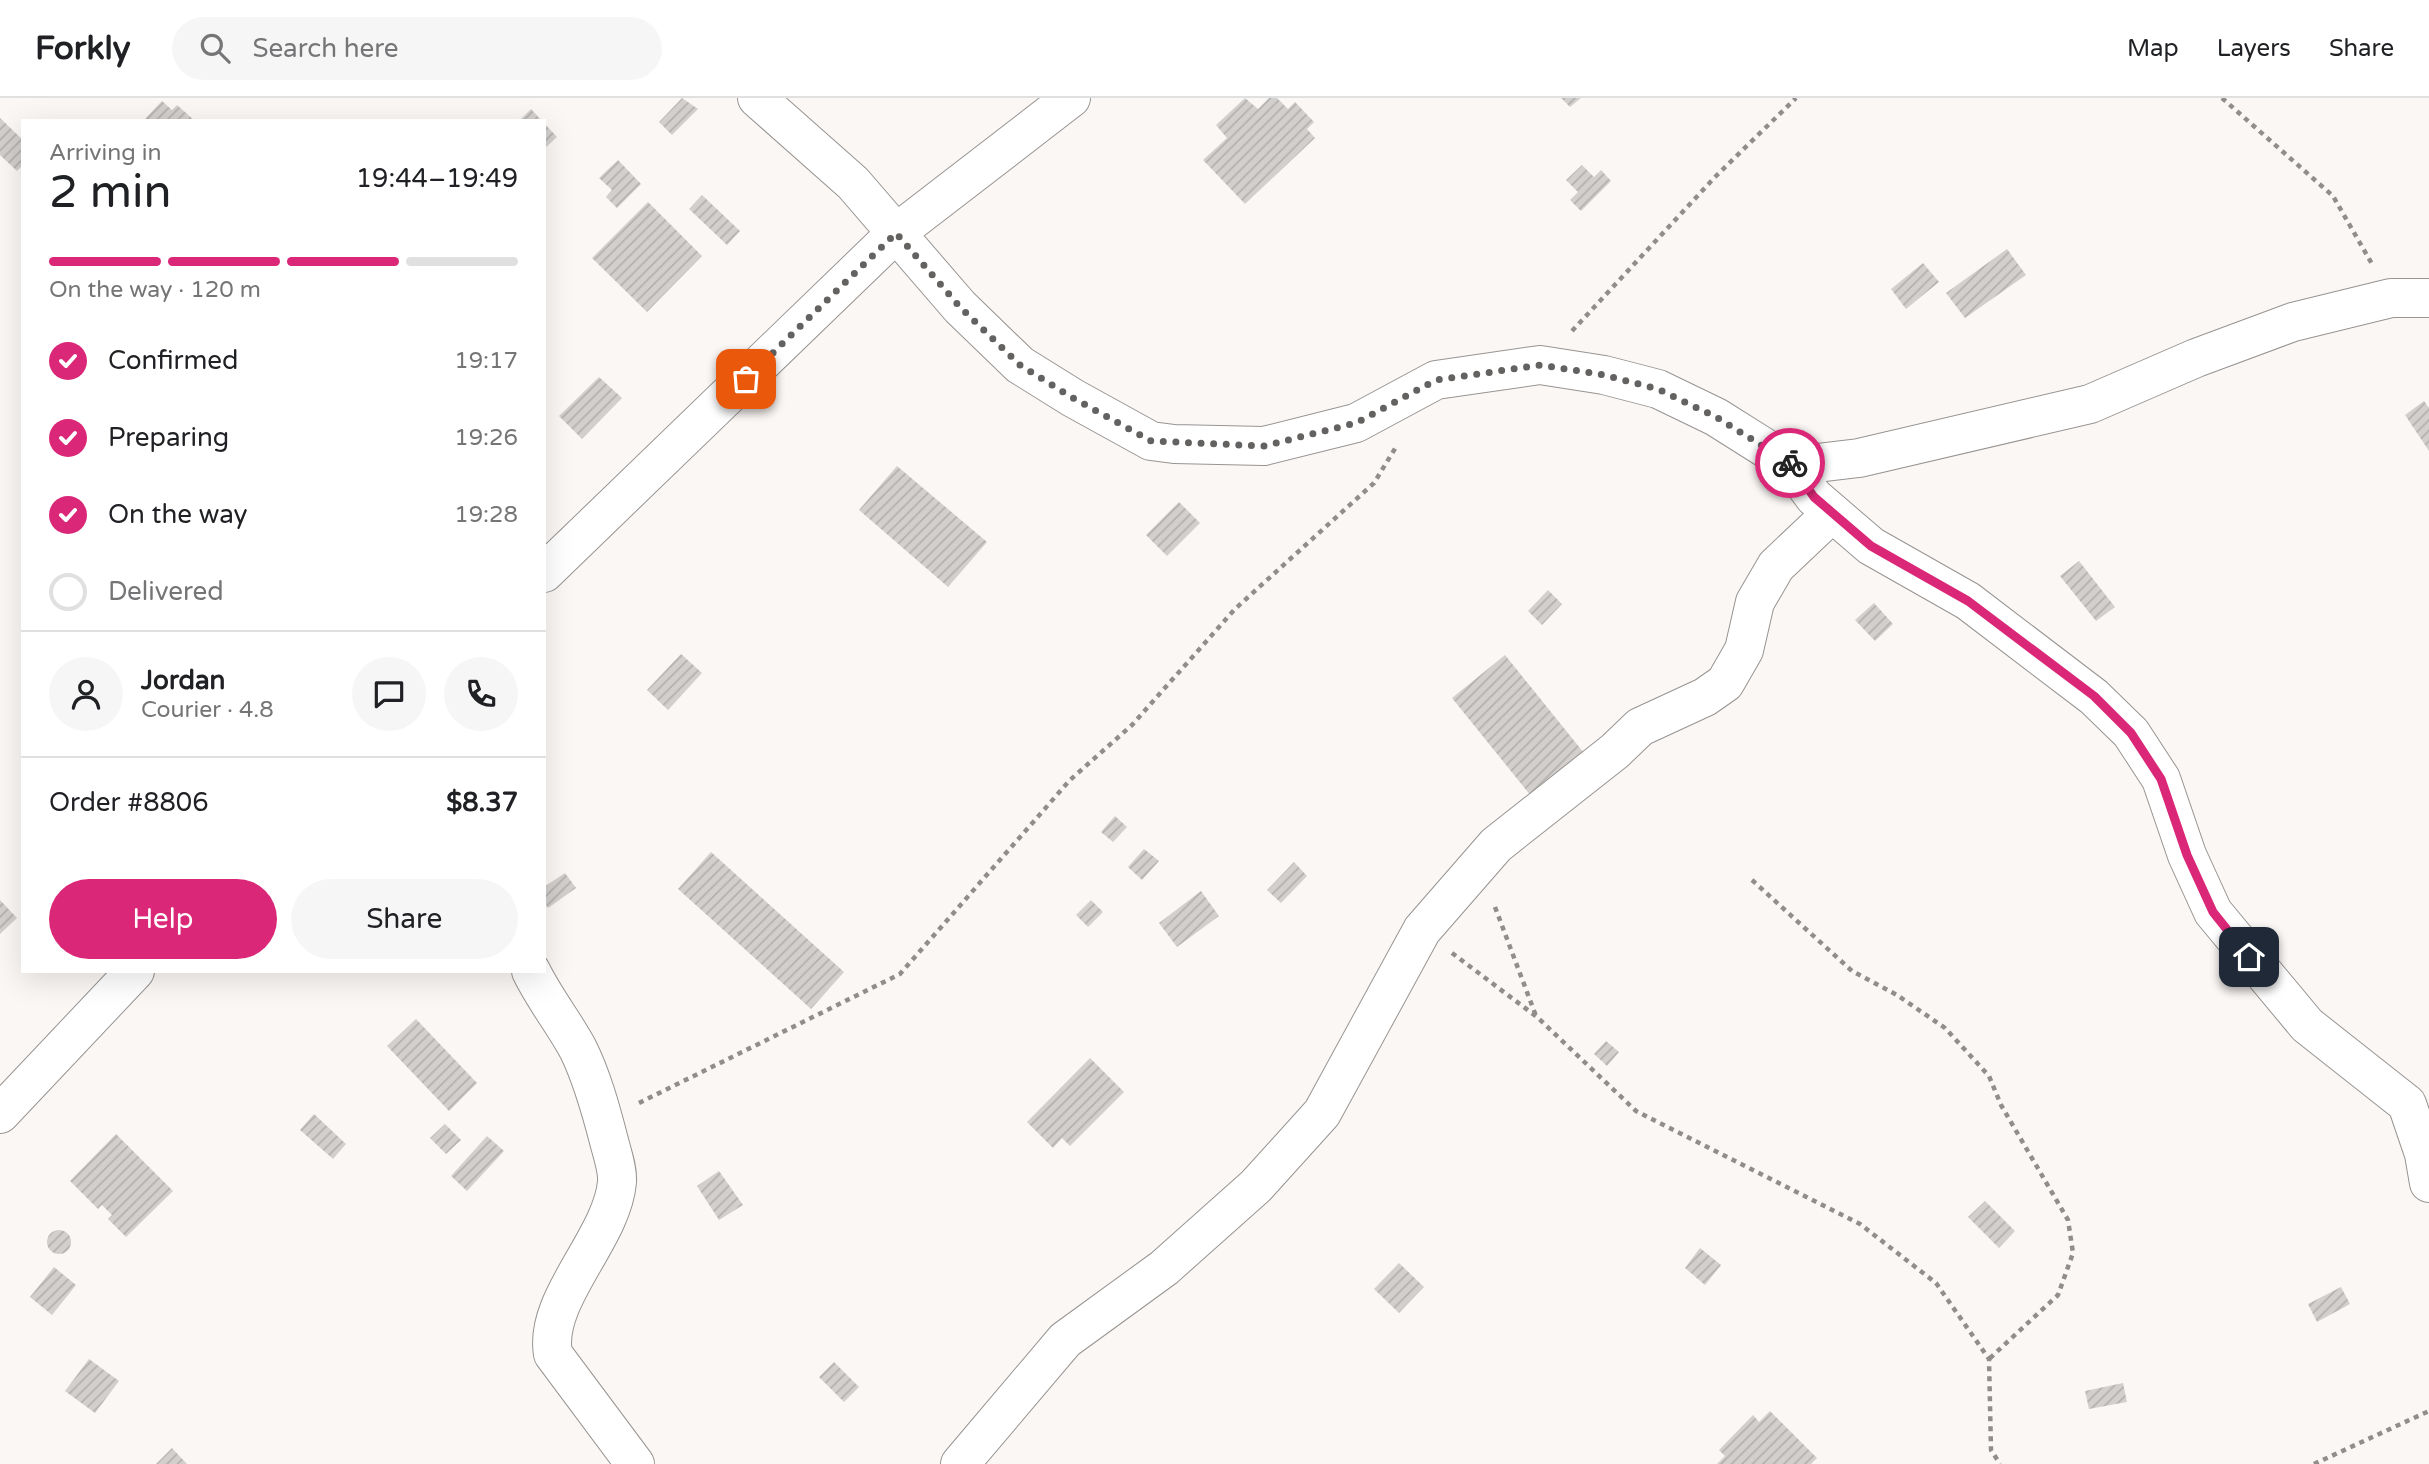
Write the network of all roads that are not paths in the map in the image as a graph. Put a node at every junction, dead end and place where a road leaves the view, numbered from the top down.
1 (757, 98) edge
2 (1071, 98) edge
3 (896, 233) junction
4 (2429, 298) edge
5 (1789, 463) junction
6 (1831, 514) junction
7 (546, 571) edge
8 (133, 973) edge
9 (532, 973) edge
10 (0, 1114) edge
11 (2429, 1183) edge
12 (635, 1464) edge
13 (960, 1464) edge

1 - 3 street
2 - 3 street
3 - 5 street
3 - 7 street
4 - 5 street
5 - 6 street
6 - 11 street
6 - 13 street
8 - 10 street
9 - 12 street

